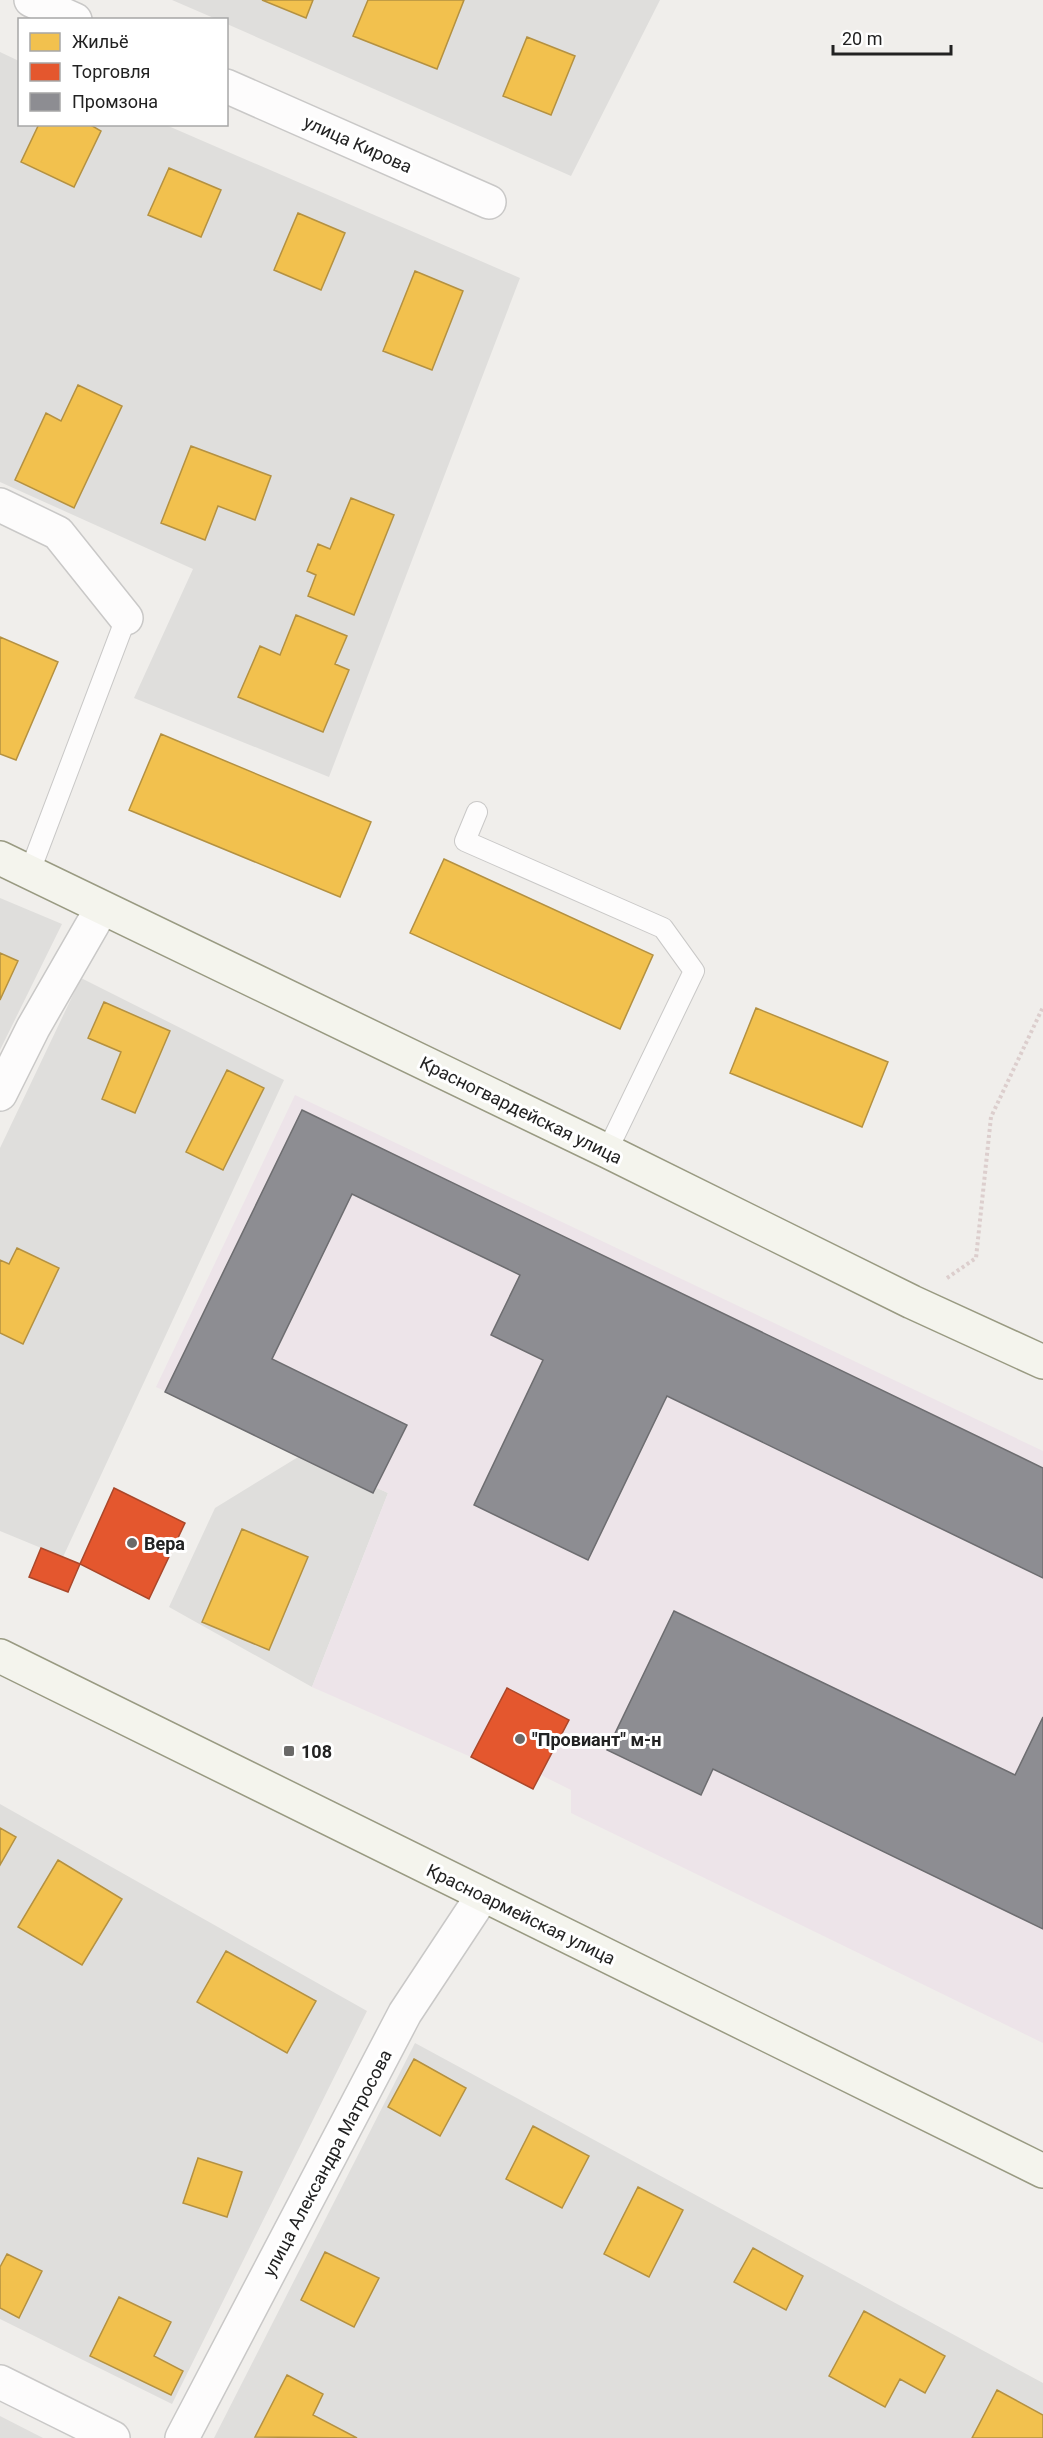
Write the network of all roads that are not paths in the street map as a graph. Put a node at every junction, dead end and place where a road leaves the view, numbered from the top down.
1 (31, 0) edge
2 (71, 18) edge
3 (228, 87) edge
4 (489, 202) dead end
5 (0, 505) edge
6 (126, 618) joint
7 (477, 812) dead end
8 (0, 858) edge
9 (30, 871) junction
10 (102, 908) junction
11 (0, 1094) edge
12 (607, 1151) junction
13 (1043, 1362) edge
14 (0, 1656) edge
15 (483, 1895) junction
16 (1043, 2171) edge
17 (0, 2382) edge
18 (113, 2438) edge
19 (182, 2438) edge

1 - 2 street
3 - 4 street, улица Кирова
5 - 6 street
6 - 9 lane
7 - 12 lane
8 - 9 street, Красногвардейская улица
9 - 10 street, Красногвардейская улица
10 - 11 street
10 - 12 street, Красногвардейская улица
12 - 13 street, Красногвардейская улица
14 - 15 street, Красноармейская улица
15 - 16 street, Красноармейская улица
15 - 19 street, улица Александра Матросова
17 - 18 street

